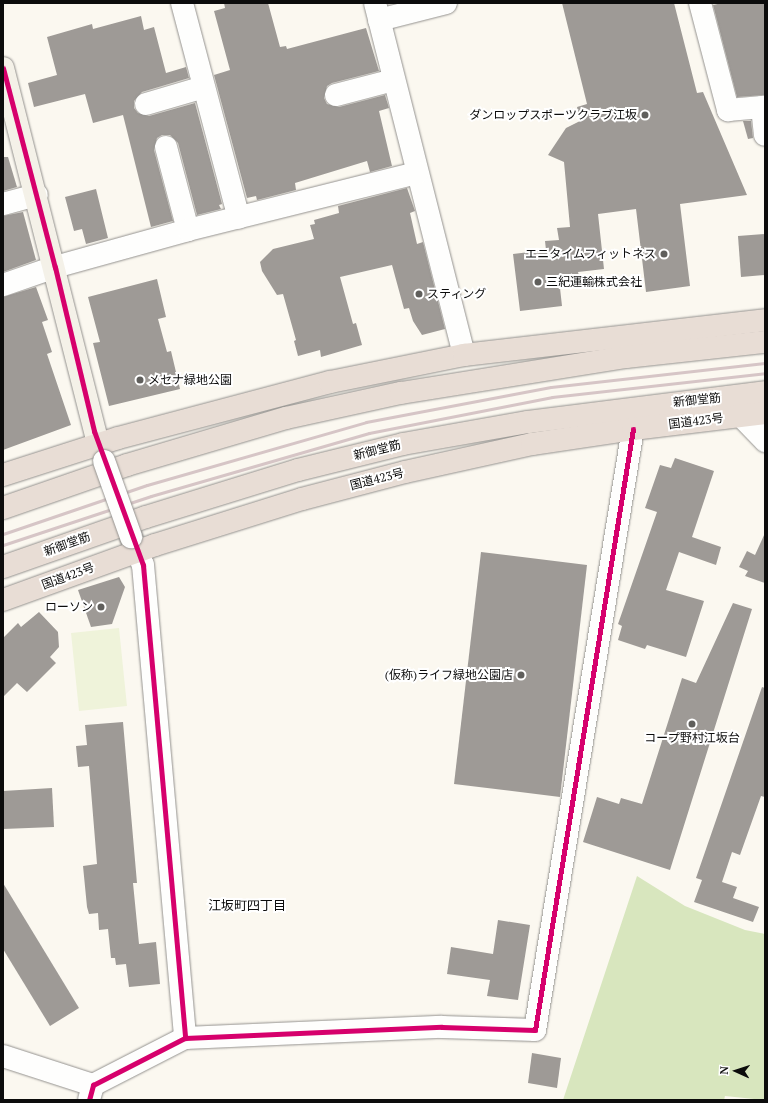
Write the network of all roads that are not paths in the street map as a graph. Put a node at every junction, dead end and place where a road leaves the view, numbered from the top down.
1 (182, 3) edge
2 (446, 3) edge
3 (700, 3) edge
4 (377, 12) edge
5 (3, 68) edge
6 (393, 80) junction
7 (204, 87) junction
8 (336, 95) dead end
9 (146, 104) dead end
10 (764, 107) edge
11 (765, 135) edge
12 (166, 147) dead end
13 (417, 173) junction
14 (37, 195) junction
15 (3, 204) edge
16 (239, 218) junction
17 (188, 230) junction
18 (55, 267) junction
19 (3, 285) edge
20 (765, 320) edge
21 (765, 342) edge
22 (464, 355) junction
23 (765, 392) edge
24 (765, 413) edge
25 (741, 416) junction
26 (633, 429) junction
27 (765, 441) edge
28 (101, 452) junction
29 (3, 475) edge
30 (3, 508) edge
31 (134, 544) junction
32 (3, 567) edge
33 (3, 600) edge
34 (184, 1038) junction
35 (3, 1056) edge
36 (91, 1092) edge

1 - 7 street
2 - 4 street
3 - 10 street
4 - 6 street
5 - 14 street
6 - 8 street
6 - 13 street
7 - 9 street
7 - 16 street
10 - 11 street
12 - 17 street
13 - 16 street
13 - 22 street
14 - 15 street
14 - 18 street
16 - 17 street
17 - 18 street
18 - 19 street
18 - 28 street
20 - 22 highway
21 - 30 highway
22 - 28 highway
23 - 32 highway, 新御堂筋
24 - 25 highway, 国道423号
25 - 26 highway, 国道423号
25 - 27 street
26 - 31 highway, 国道423号
26 - 34 street
28 - 29 highway
28 - 31 street, bridge
31 - 33 highway, 国道423号
31 - 34 street
34 - 36 street
35 - 36 street

